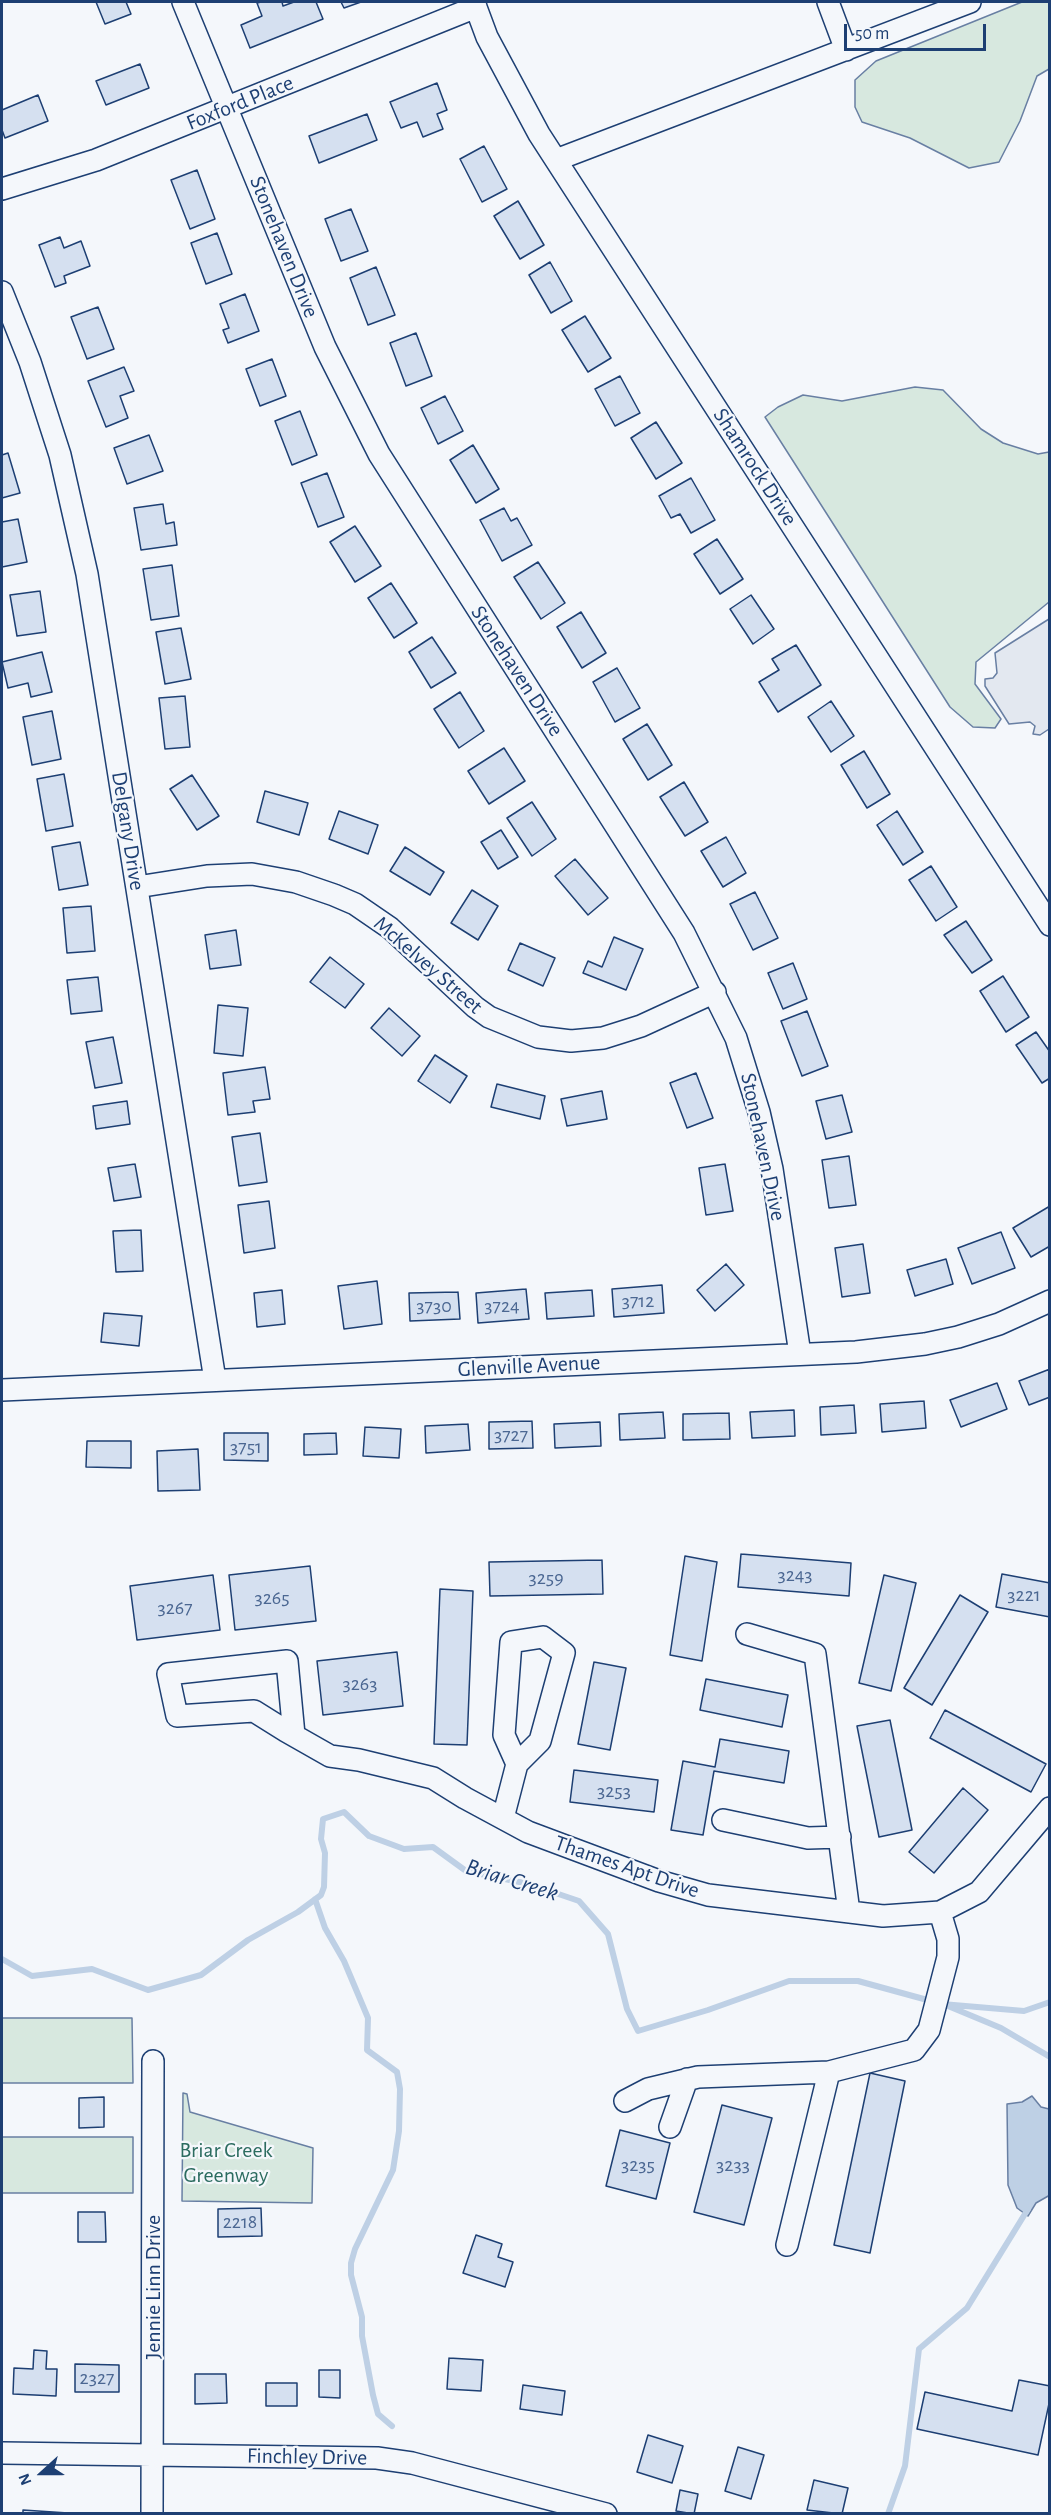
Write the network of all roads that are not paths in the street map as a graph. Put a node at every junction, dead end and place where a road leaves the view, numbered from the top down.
1 (183, 2) edge
2 (828, 2) edge
3 (970, 2) edge
4 (475, 4) edge
5 (846, 50) junction
6 (227, 108) junction
7 (556, 160) junction
8 (2, 189) edge
9 (2, 292) edge
10 (137, 887) junction
11 (1050, 925) edge
12 (714, 992) junction
13 (1050, 1301) edge
14 (800, 1354) junction
15 (215, 1380) junction
16 (2, 1390) edge
17 (747, 1634) dead end
18 (294, 1735) junction
19 (517, 1764) junction
20 (1050, 1808) edge
21 (503, 1818) junction
22 (723, 1820) dead end
23 (840, 1837) junction
24 (849, 1912) junction
25 (940, 1912) junction
26 (153, 2061) dead end
27 (829, 2072) junction
28 (687, 2079) junction
29 (625, 2102) dead end
30 (670, 2127) dead end
31 (787, 2245) dead end
32 (2, 2453) edge
33 (153, 2455) junction
34 (152, 2514) edge
35 (606, 2514) edge

1 - 6 street, Stonehaven Drive
2 - 5 street
3 - 5 street
4 - 6 street, Foxford Place
4 - 7 street, Shamrock Drive
5 - 7 street
6 - 8 street, Foxford Place
6 - 12 street, Stonehaven Drive
7 - 11 street, Shamrock Drive
9 - 10 street, Delgany Drive
10 - 12 street, McKelvey Street
10 - 15 street, Delgany Drive
12 - 14 street, Stonehaven Drive
13 - 14 street, Glenville Avenue
14 - 15 street, Glenville Avenue
15 - 16 street, Glenville Avenue
17 - 23 street
18 - 18 street, Thames Apt Drive
18 - 21 street, Thames Apt Drive
19 - 19 street
19 - 21 street
20 - 25 street, Thames Apt Drive
21 - 24 street, Thames Apt Drive
22 - 23 street
23 - 24 street
24 - 25 street, Thames Apt Drive
25 - 27 street
26 - 33 street, Jennie Linn Drive
27 - 28 street
27 - 31 street
28 - 29 street
28 - 30 street
32 - 33 street, Finchley Drive
33 - 34 street, Jennie Linn Drive
33 - 35 street, Finchley Drive

